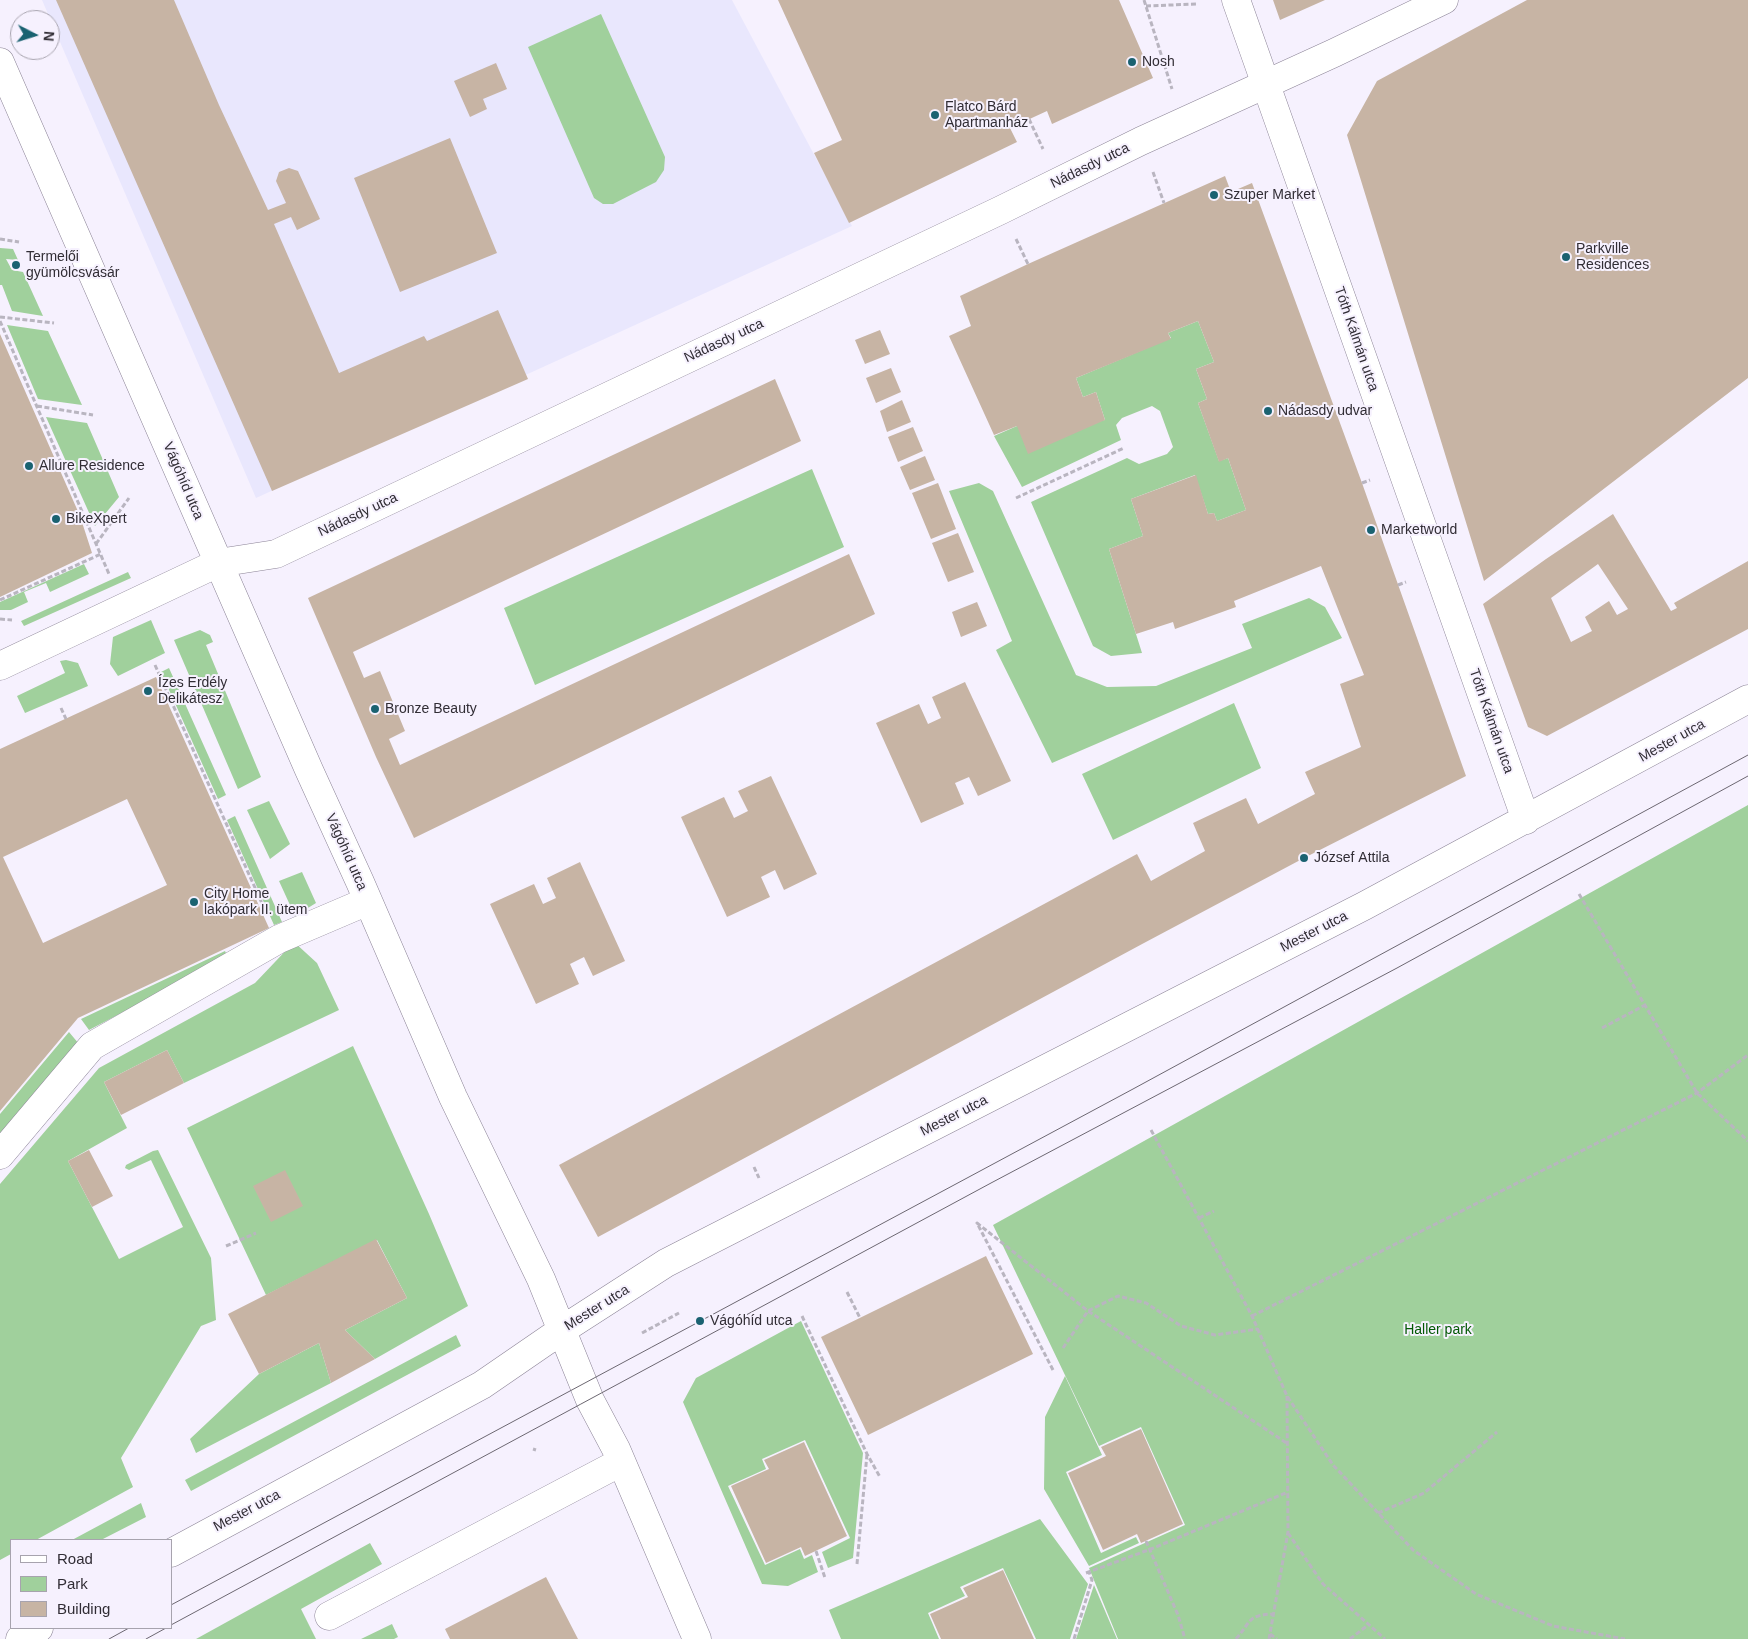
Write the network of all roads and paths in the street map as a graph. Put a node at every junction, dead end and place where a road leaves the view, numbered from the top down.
1 (1144, 0) edge
2 (1236, 0) edge
3 (1444, 0) edge
4 (1196, 4) dead end
5 (1146, 6) junction
6 (0, 62) edge
7 (1266, 84) junction
8 (1172, 89) dead end
9 (1029, 119) dead end
10 (1043, 149) dead end
11 (0, 239) edge
12 (19, 242) dead end
13 (0, 317) edge
14 (0, 321) edge
15 (54, 324) dead end
16 (36, 406) junction
17 (93, 415) dead end
18 (1124, 448) dead end
19 (1370, 480) dead end
20 (1362, 483) dead end
21 (129, 498) dead end
22 (1016, 498) dead end
23 (96, 544) junction
24 (101, 554) junction
25 (218, 563) junction
26 (110, 574) dead end
27 (1406, 582) dead end
28 (1398, 585) dead end
29 (0, 600) edge
30 (0, 620) edge
31 (12, 620) dead end
32 (155, 665) dead end
33 (0, 666) edge
34 (1748, 699) edge
35 (61, 708) dead end
36 (66, 719) dead end
37 (1526, 820) junction
38 (1579, 894) dead end
39 (368, 901) junction
40 (279, 940) junction
41 (1645, 1006) junction
42 (1602, 1028) dead end
43 (1748, 1055) edge
44 (1697, 1093) junction
45 (1151, 1130) dead end
46 (1748, 1141) edge
47 (0, 1155) edge
48 (1214, 1211) dead end
49 (1199, 1218) junction
50 (256, 1233) dead end
51 (226, 1246) dead end
52 (847, 1292) dead end
53 (1088, 1311) junction
54 (679, 1313) dead end
55 (802, 1316) dead end
56 (1252, 1316) junction
57 (860, 1318) dead end
58 (1258, 1329) junction
59 (562, 1330) junction
60 (642, 1333) dead end
61 (1063, 1348) dead end
62 (1053, 1370) dead end
63 (1287, 1396) junction
64 (1497, 1432) dead end
65 (1288, 1444) junction
66 (867, 1454) junction
67 (621, 1462) junction
68 (880, 1476) dead end
69 (1288, 1492) junction
70 (1378, 1513) junction
71 (1288, 1532) junction
72 (1146, 1541) dead end
73 (1151, 1549) junction
74 (816, 1551) dead end
75 (172, 1552) edge
76 (857, 1564) dead end
77 (825, 1578) dead end
78 (1273, 1614) junction
79 (329, 1616) dead end
80 (1368, 1624) junction
81 (37, 1629) edge
82 (1270, 1634) junction
83 (20, 1639) edge
84 (697, 1639) edge
85 (1074, 1639) edge
86 (1185, 1639) edge
87 (1236, 1639) edge
88 (1269, 1639) edge
89 (1277, 1639) edge
90 (1350, 1639) edge
91 (1384, 1639) edge
92 (1625, 1639) edge

1 - 5 path
2 - 7 street, Tóth Kálmán utca
3 - 7 street, Nádasdy utca
4 - 5 path
5 - 8 path
6 - 25 street, Vágóhíd utca
7 - 25 street, Nádasdy utca
7 - 37 street, Tóth Kálmán utca
9 - 10 path
11 - 12 path
13 - 15 path
14 - 16 path
16 - 17 path
16 - 23 path
18 - 22 path
19 - 20 path
21 - 23 path
23 - 24 path
24 - 26 path
24 - 29 path
25 - 33 street, Nádasdy utca
25 - 39 street, Vágóhíd utca
27 - 28 path
30 - 31 path
32 - 40 path
34 - 37 street, Mester utca
35 - 36 path
37 - 59 street, Mester utca
38 - 41 path
39 - 40 street
39 - 59 street, Vágóhíd utca
40 - 47 street
41 - 42 path
41 - 44 path
43 - 44 path
44 - 46 path
44 - 56 path
45 - 49 path
48 - 49 path
49 - 56 path
50 - 51 path
52 - 57 path
53 - 58 path
53 - 61 path
53 - 62 path
53 - 65 path
54 - 60 path
55 - 66 path
56 - 58 path
58 - 63 path
59 - 67 street, Vágóhíd utca
59 - 75 street, Mester utca
63 - 65 path
63 - 70 path
64 - 70 path
65 - 69 path
66 - 68 path
66 - 76 path
67 - 79 street
67 - 84 street, Vágóhíd utca
69 - 71 path
69 - 73 path
70 - 92 path
71 - 78 path
71 - 80 path
72 - 73 path
73 - 85 path
73 - 86 path
74 - 77 path
78 - 82 path
78 - 87 path
80 - 90 path
80 - 91 path
81 - 83 street
82 - 88 path
82 - 89 path

